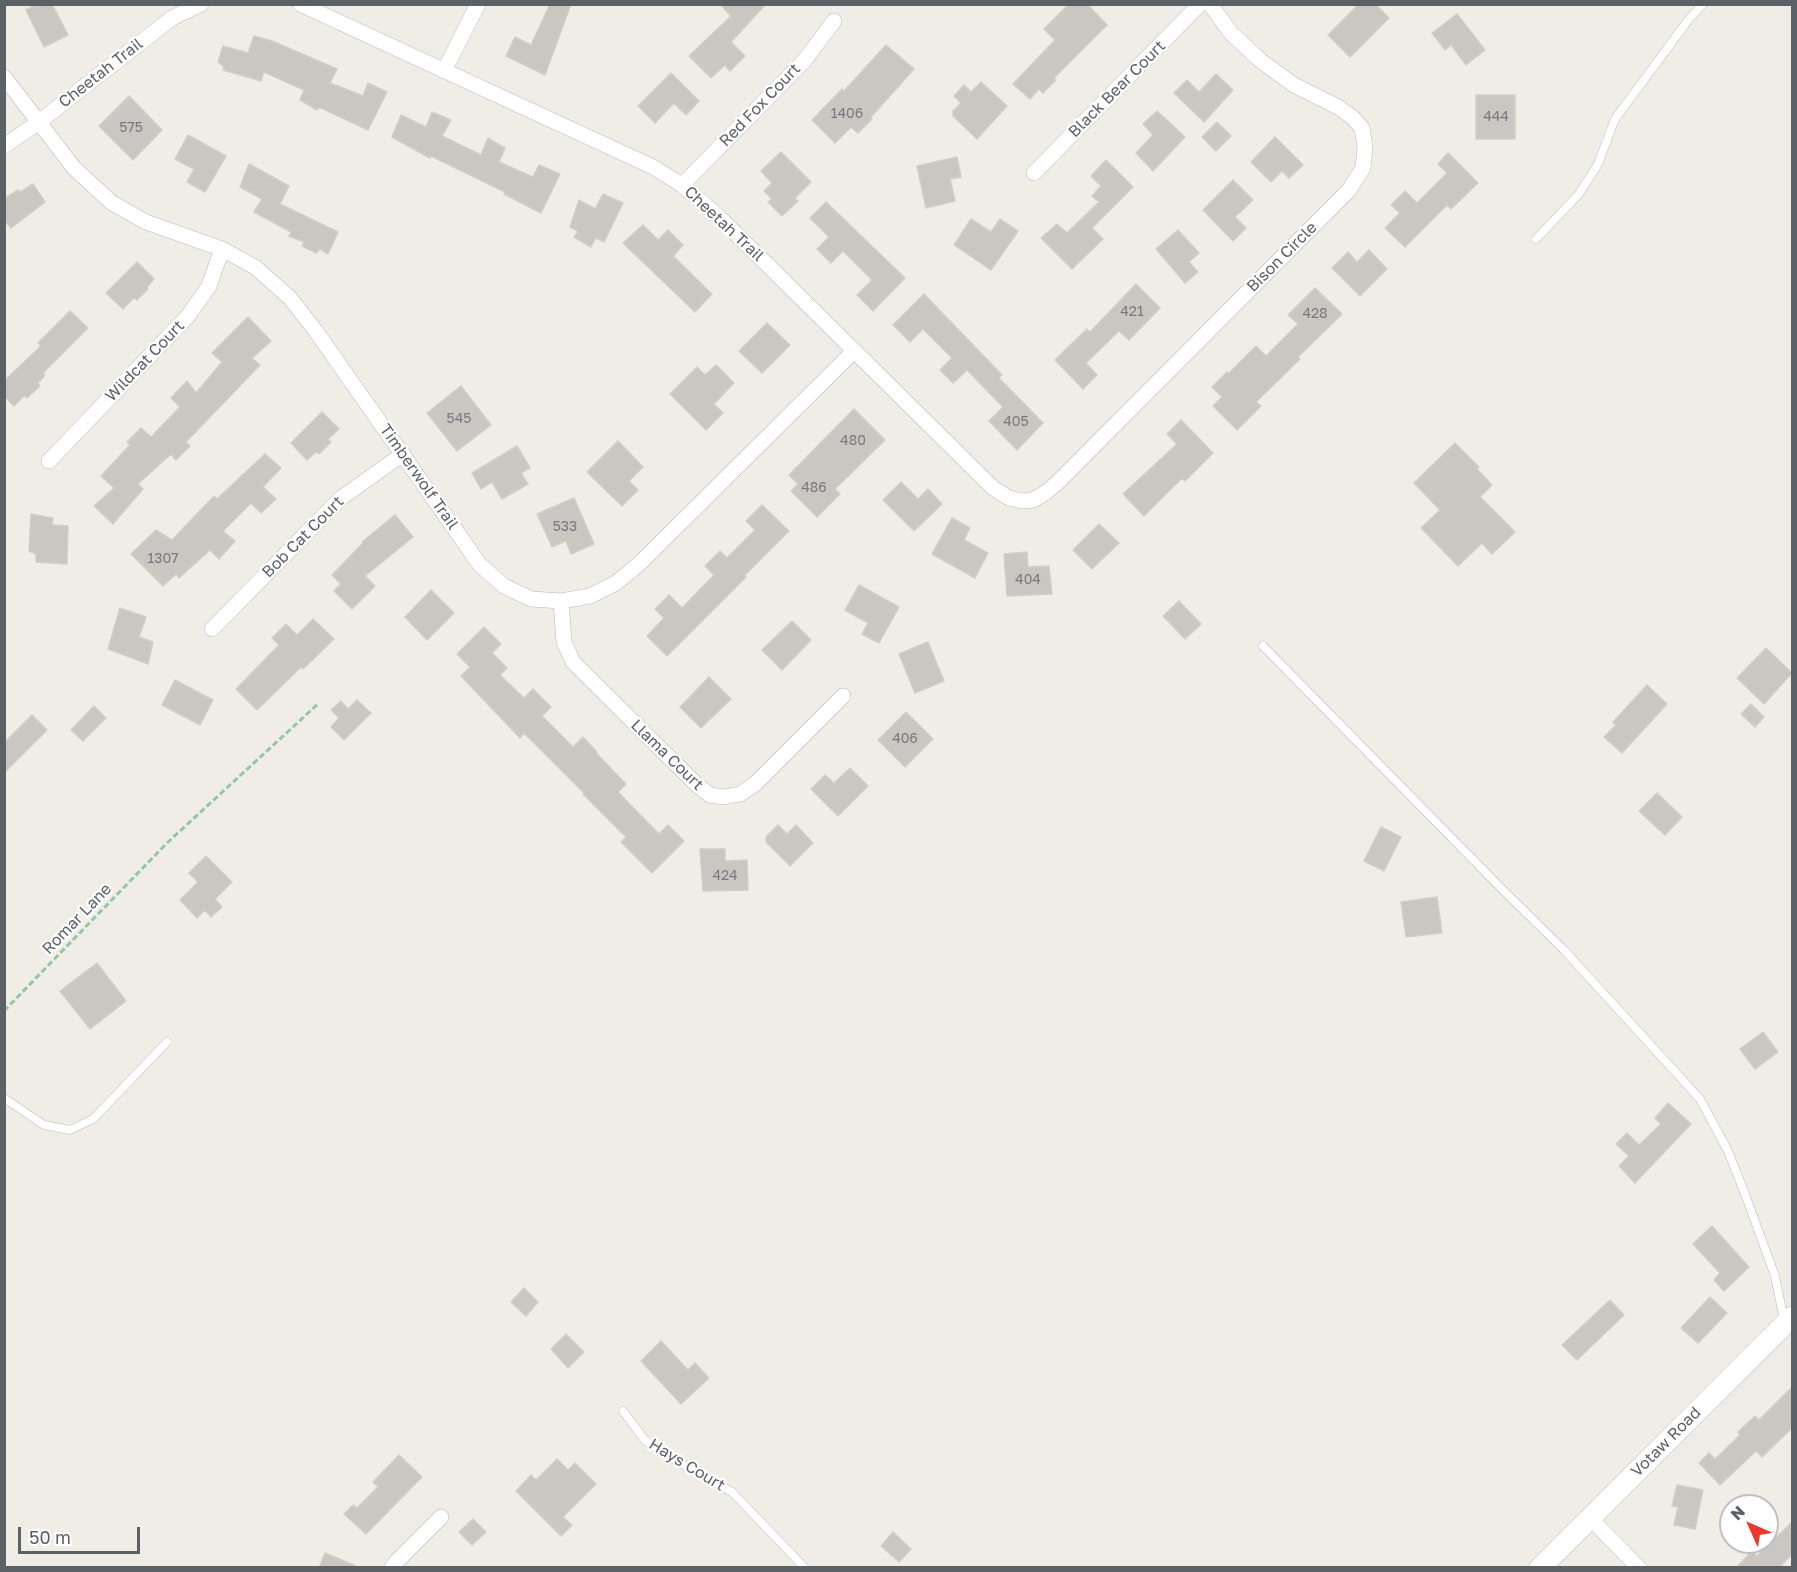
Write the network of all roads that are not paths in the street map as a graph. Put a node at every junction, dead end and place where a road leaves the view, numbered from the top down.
1 (201, 4) edge
2 (300, 4) edge
3 (478, 4) edge
4 (1200, 4) edge
5 (1210, 4) edge
6 (1703, 4) edge
7 (834, 21) dead end
8 (444, 70) junction
9 (4, 77) edge
10 (39, 122) junction
11 (4, 146) edge
12 (1034, 173) dead end
13 (682, 185) junction
14 (1536, 239) dead end
15 (222, 249) junction
16 (854, 351) junction
17 (403, 454) junction
18 (49, 461) dead end
19 (1022, 501) joint
20 (561, 601) junction
21 (212, 629) dead end
22 (1263, 646) dead end
23 (843, 696) dead end
24 (167, 1042) dead end
25 (4, 1098) edge
26 (1789, 1321) edge
27 (623, 1411) dead end
28 (441, 1517) dead end
29 (1590, 1518) junction
30 (392, 1568) edge
31 (805, 1568) edge
32 (1540, 1568) edge
33 (1639, 1568) edge

1 - 10 street, Cheetah Trail
2 - 8 street, Cheetah Trail
3 - 8 street
4 - 12 street, Black Bear Court
5 - 19 street, Bison Circle
6 - 14 lane
7 - 13 street, Red Fox Court
8 - 13 street, Cheetah Trail
9 - 10 street, Timberwolf Trail
10 - 11 street, Cheetah Trail
10 - 15 street, Timberwolf Trail
13 - 16 street, Cheetah Trail
15 - 17 street, Timberwolf Trail
15 - 18 street, Wildcat Court
16 - 19 street, Cheetah Trail
16 - 20 street, Timberwolf Trail
17 - 20 street, Timberwolf Trail
17 - 21 street, Bob Cat Court
20 - 23 street, Llama Court
22 - 26 lane
24 - 25 lane
26 - 29 street, Votaw Road
27 - 31 lane, Hays Court
28 - 30 street
29 - 32 street, Votaw Road
29 - 33 street

